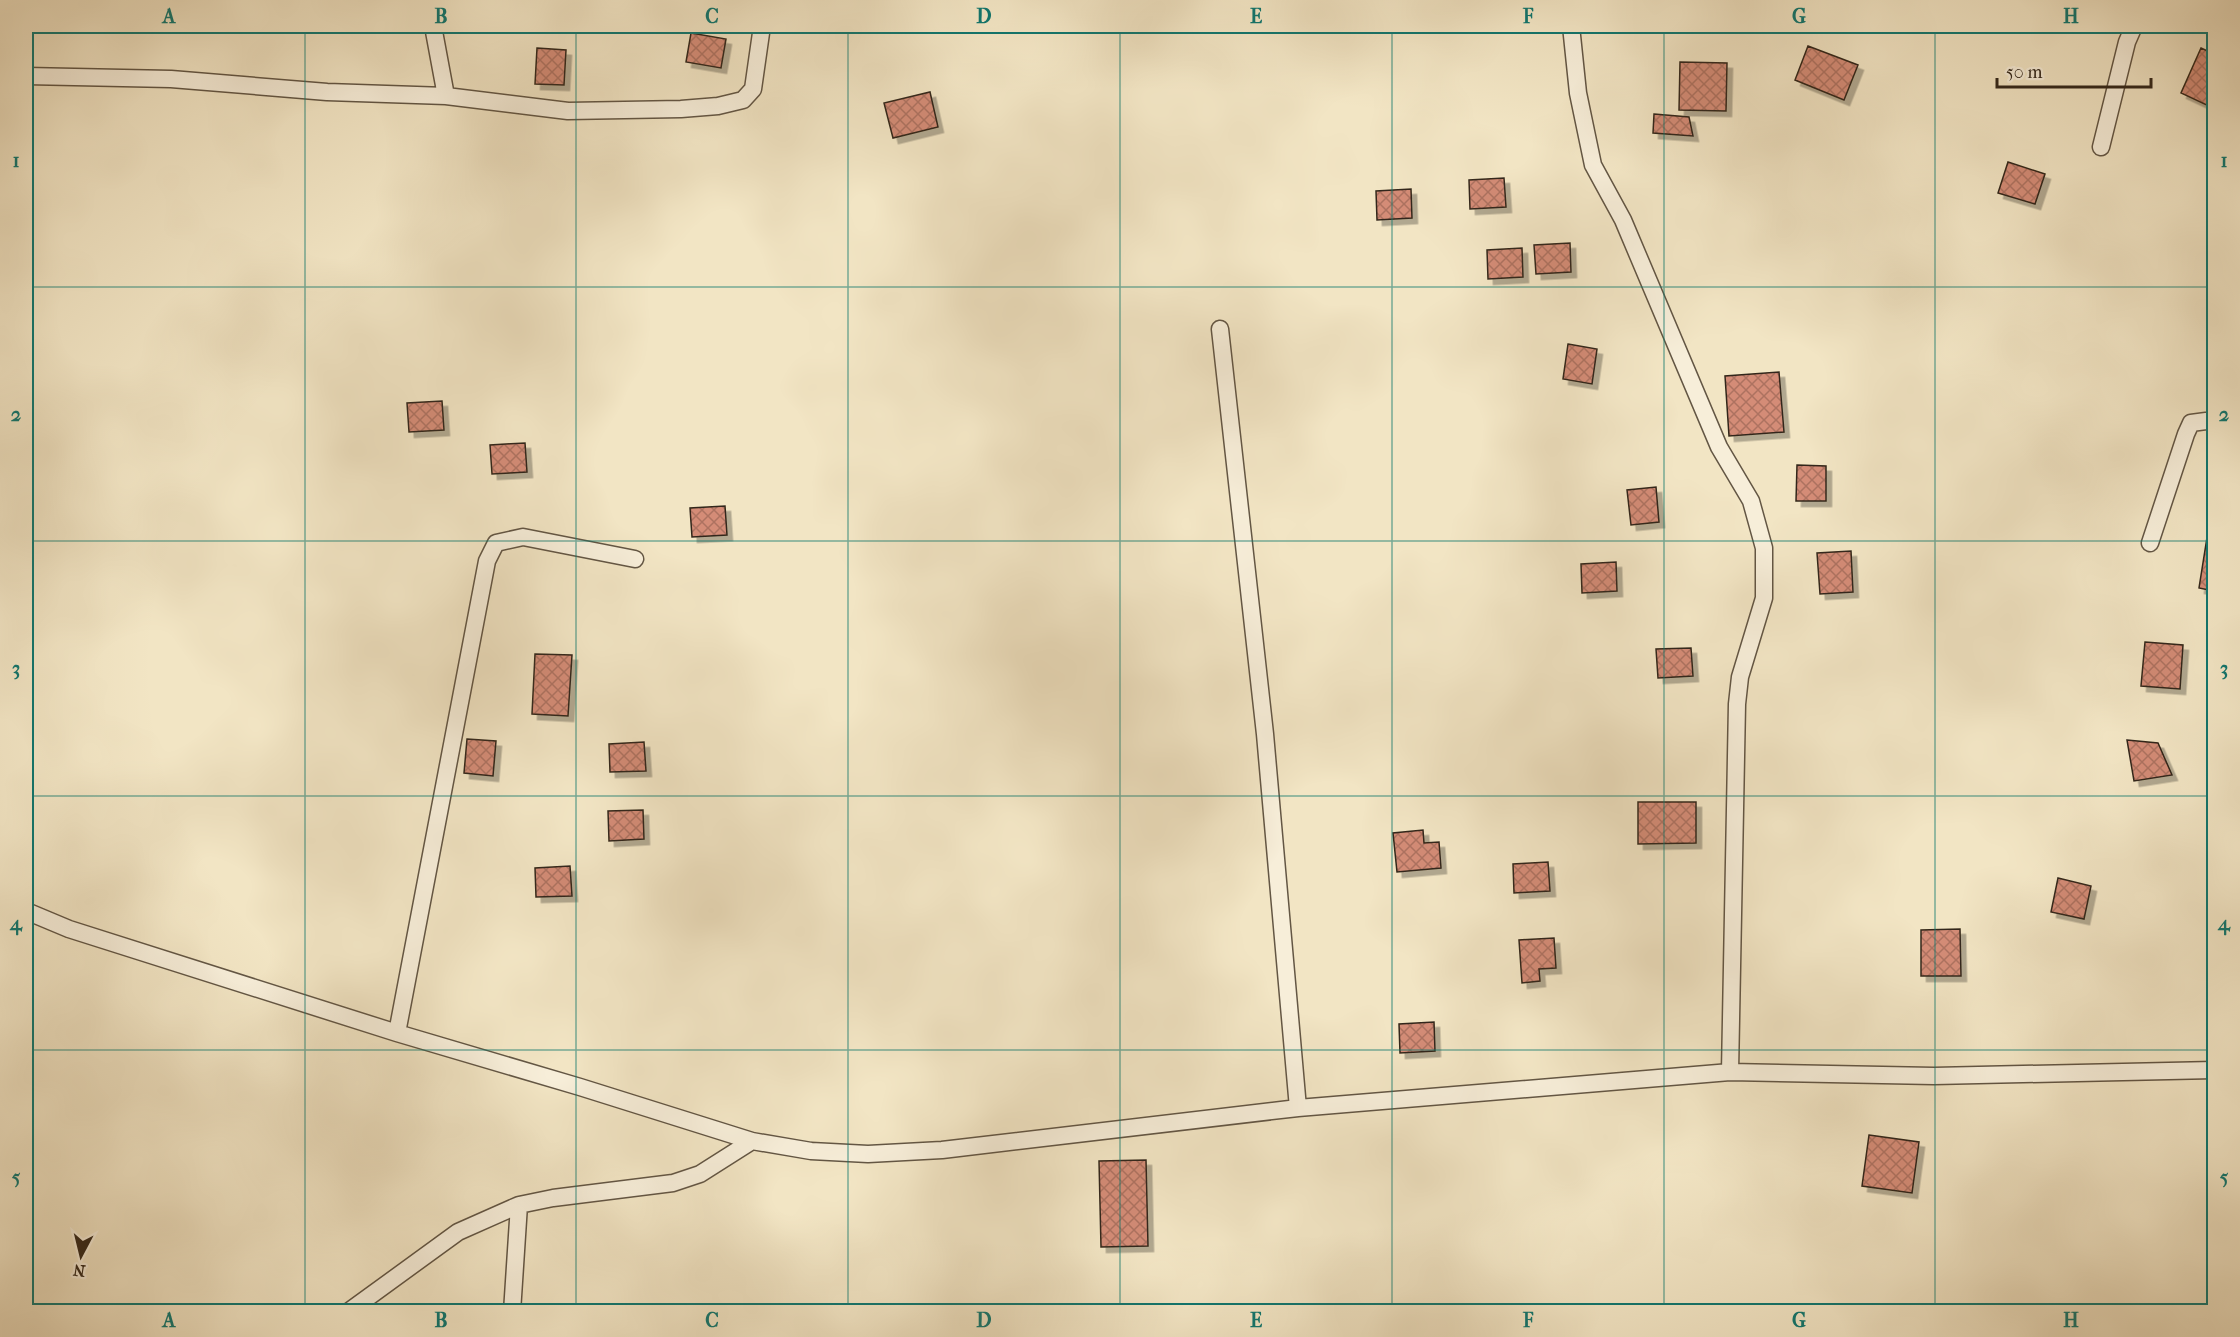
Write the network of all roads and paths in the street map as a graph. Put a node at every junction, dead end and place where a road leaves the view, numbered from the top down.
1 (433, 26) edge
2 (762, 26) edge
3 (1570, 26) edge
4 (2134, 26) edge
5 (26, 76) edge
6 (447, 96) junction
7 (2101, 147) dead end
8 (1220, 329) dead end
9 (2214, 422) edge
10 (2150, 543) dead end
11 (635, 559) dead end
12 (26, 911) edge
13 (397, 1033) junction
14 (2214, 1070) edge
15 (1730, 1072) junction
16 (1298, 1108) junction
17 (752, 1141) junction
18 (519, 1205) junction
19 (348, 1311) edge
20 (512, 1311) edge

1 - 6 street
2 - 6 street
3 - 15 street
4 - 7 street
5 - 6 street
8 - 16 street
9 - 10 street
11 - 13 street
12 - 13 street
13 - 17 street
14 - 15 street
15 - 16 street
16 - 17 street
17 - 18 street
18 - 19 street
18 - 20 street

